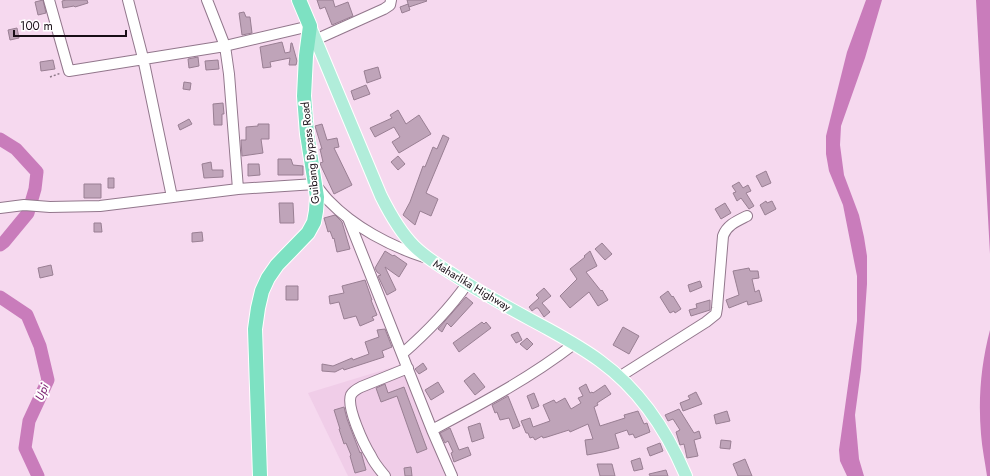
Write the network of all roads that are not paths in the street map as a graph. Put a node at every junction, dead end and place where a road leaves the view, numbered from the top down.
1 (49, 0) edge
2 (128, 0) edge
3 (207, 0) edge
4 (299, 0) edge
5 (392, 0) edge
6 (310, 26) junction
7 (315, 40) junction
8 (225, 46) junction
9 (143, 58) junction
10 (315, 184) junction
11 (238, 189) junction
12 (172, 197) junction
13 (0, 208) edge
14 (747, 216) dead end
15 (348, 218) junction
16 (428, 258) junction
17 (467, 284) junction
18 (574, 344) junction
19 (402, 354) junction
20 (408, 368) junction
21 (619, 377) junction
22 (432, 430) junction
23 (260, 476) edge
24 (386, 476) edge
25 (452, 476) edge
26 (686, 476) edge

1 - 9 street
2 - 9 street
3 - 8 street
4 - 6 highway, Maharlika Highway
5 - 7 street
6 - 7 main road, Maharlika Highway
6 - 8 street
6 - 10 highway, Guibang Bypass Road
7 - 16 main road, Maharlika Highway
8 - 9 street
8 - 11 street
9 - 12 street
10 - 11 street
10 - 15 street
10 - 23 highway, Guibang Bypass Road
11 - 12 street
12 - 13 street
14 - 21 street
15 - 16 street
15 - 19 street
16 - 17 main road, Maharlika Highway
17 - 18 main road, Maharlika Highway
17 - 19 street
18 - 21 main road, Maharlika Highway
18 - 22 street
19 - 20 street
20 - 22 street
20 - 24 street
21 - 26 main road, Maharlika Highway
22 - 25 street

